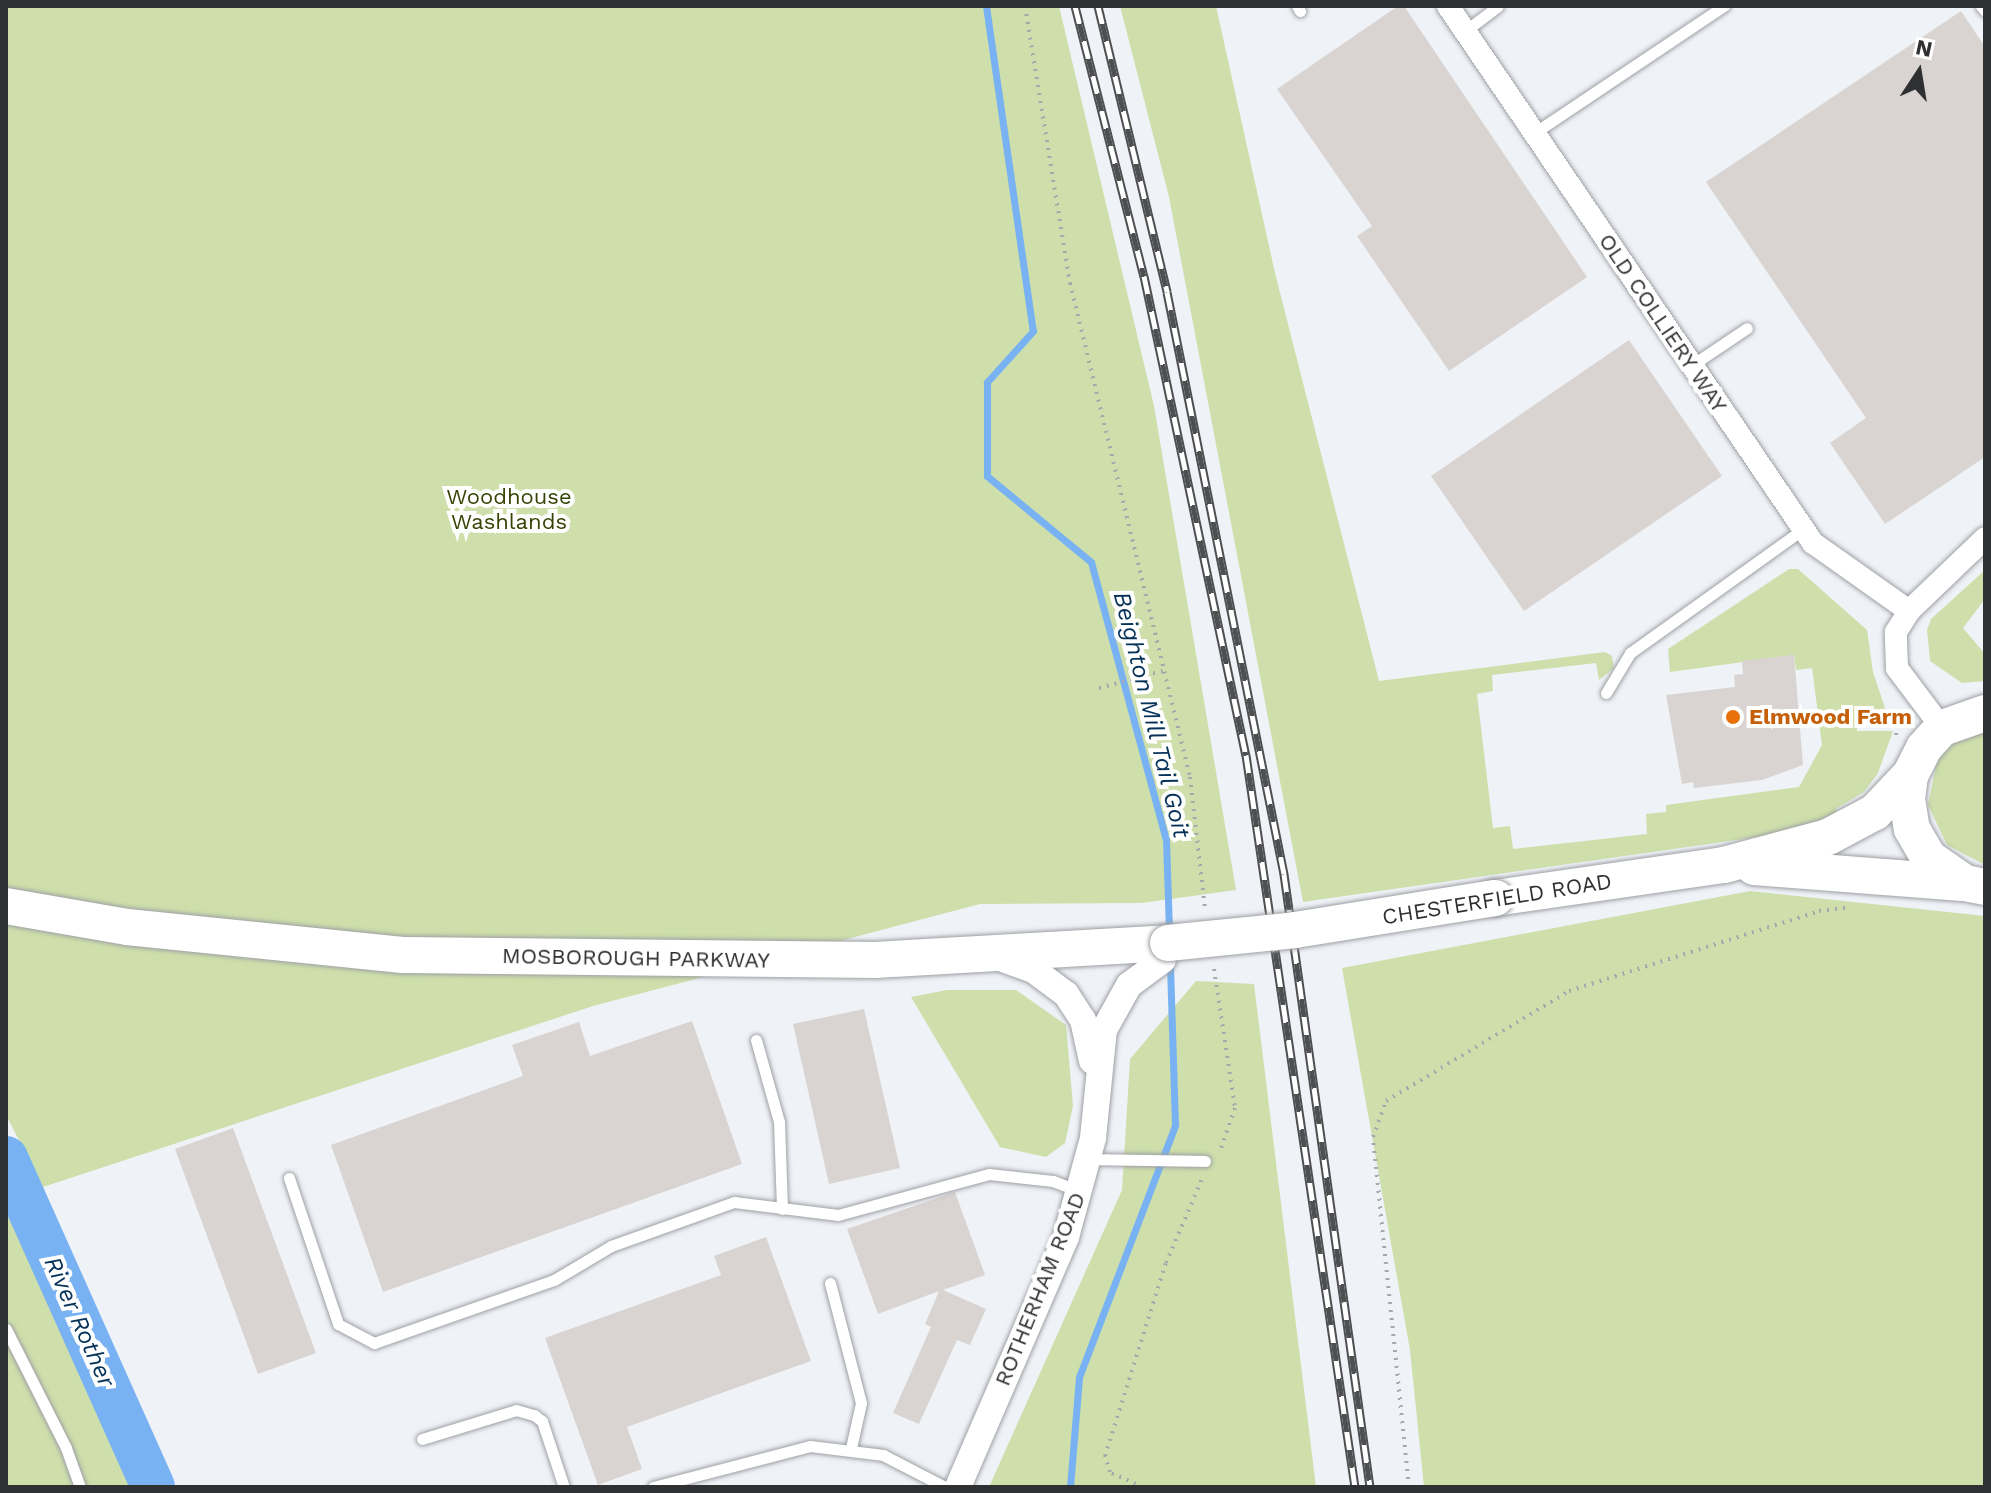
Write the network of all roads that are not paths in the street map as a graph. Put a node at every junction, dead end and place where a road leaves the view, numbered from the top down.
1 (1448, 6) edge
2 (1498, 6) edge
3 (1724, 6) edge
4 (1981, 6) edge
5 (1985, 11) edge
6 (1465, 31) junction
7 (1534, 133) junction
8 (1747, 328) dead end
9 (1692, 365) junction
10 (1803, 529) junction
11 (1985, 538) edge
12 (1909, 611) junction
13 (1606, 693) dead end
14 (1968, 716) edge
15 (1910, 775) junction
16 (1724, 865) junction
17 (1975, 885) edge
18 (6, 906) edge
19 (1269, 933) joint
20 (1166, 952) junction
21 (968, 954) junction
22 (756, 1040) dead end
23 (1096, 1084) junction
24 (1089, 1159) junction
25 (1205, 1161) road end
26 (289, 1178) dead end
27 (1080, 1191) junction
28 (782, 1209) junction
29 (830, 1283) dead end
30 (6, 1329) edge
31 (422, 1439) dead end
32 (851, 1448) junction
33 (80, 1487) edge
34 (564, 1487) edge
35 (653, 1487) edge
36 (945, 1487) edge
37 (958, 1487) edge

1 - 6 street, OLD COLLIERY WAY
2 - 6 lane
3 - 7 lane
4 - 5 lane
6 - 7 street, OLD COLLIERY WAY
7 - 9 street, OLD COLLIERY WAY
8 - 9 lane
9 - 10 street, OLD COLLIERY WAY
10 - 12 street, OLD COLLIERY WAY
10 - 13 lane
11 - 12 street
12 - 14 street
14 - 15 highway, CHESTERFIELD ROAD
15 - 16 highway, CHESTERFIELD ROAD
15 - 17 highway
16 - 17 highway, CHESTERFIELD ROAD
16 - 19 highway, CHESTERFIELD ROAD, bridge
18 - 21 highway, MOSBOROUGH PARKWAY
19 - 20 highway, MOSBOROUGH PARKWAY, bridge
20 - 21 highway, MOSBOROUGH PARKWAY
20 - 23 street, ROTHERHAM ROAD
21 - 23 street
22 - 28 lane
23 - 24 street, ROTHERHAM ROAD
24 - 25 lane
24 - 27 street, ROTHERHAM ROAD
26 - 28 lane
27 - 28 lane
27 - 37 street, ROTHERHAM ROAD
29 - 32 lane
30 - 33 lane
31 - 34 lane
32 - 35 lane
32 - 36 lane

